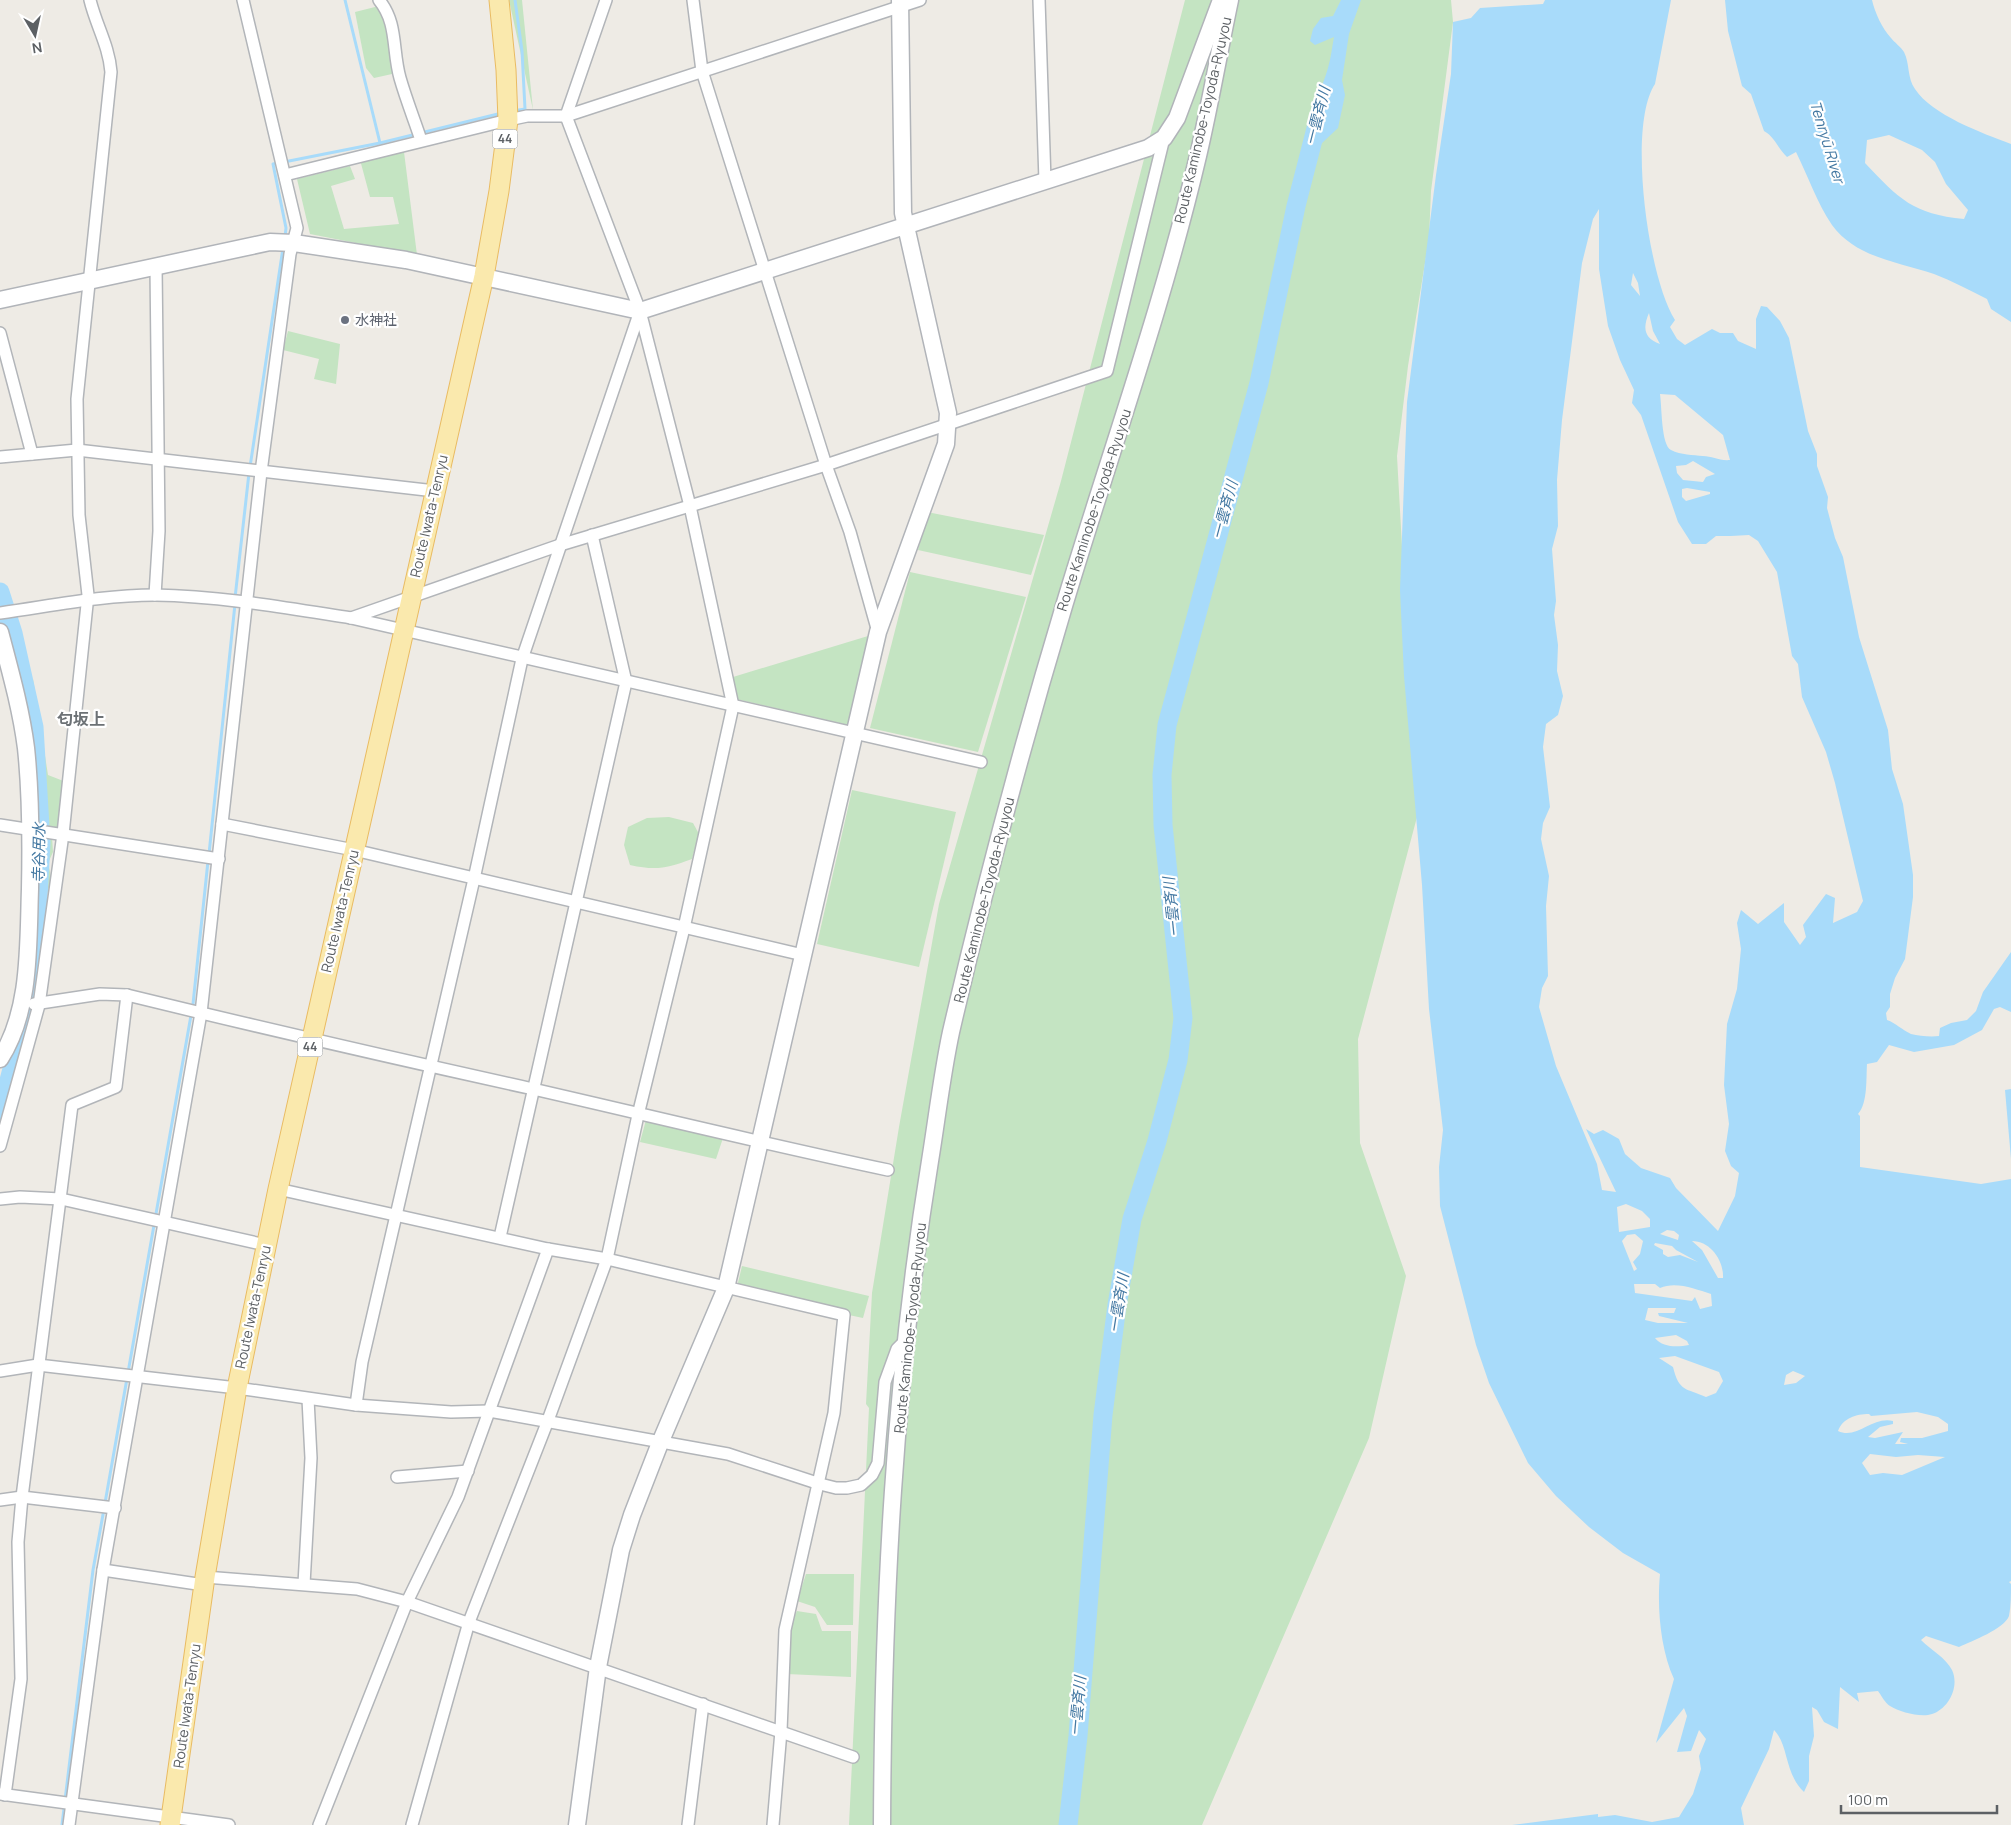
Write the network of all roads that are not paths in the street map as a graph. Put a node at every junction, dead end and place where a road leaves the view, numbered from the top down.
1 (90, 0) edge
2 (243, 0) edge
3 (379, 0) edge
4 (499, 0) edge
5 (606, 0) edge
6 (693, 0) edge
7 (920, 0) edge
8 (1039, 0) edge
9 (1221, 0) edge
10 (1230, 0) edge
11 (900, 4) edge
12 (702, 71) junction
13 (566, 116) junction
14 (508, 120) junction
15 (1164, 138) junction
16 (421, 140) junction
17 (285, 175) junction
18 (1044, 181) junction
19 (905, 226) junction
20 (294, 242) junction
21 (156, 266) junction
22 (764, 272) junction
23 (484, 276) junction
24 (89, 282) junction
25 (0, 300) edge
26 (640, 311) junction
27 (0, 333) edge
28 (948, 426) junction
29 (77, 450) junction
30 (32, 454) junction
31 (0, 457) edge
32 (159, 460) junction
33 (826, 466) junction
34 (261, 472) junction
35 (435, 491) junction
36 (690, 506) junction
37 (592, 535) junction
38 (560, 544) junction
39 (155, 596) junction
40 (409, 599) junction
41 (88, 601) junction
42 (246, 602) junction
43 (0, 613) edge
44 (351, 618) junction
45 (403, 631) junction
46 (0, 632) edge
47 (878, 632) junction
48 (522, 659) junction
49 (6, 678) edge
50 (626, 682) junction
51 (733, 706) junction
52 (854, 734) junction
53 (981, 762) dead end
54 (222, 824) junction
55 (0, 825) edge
56 (31, 828) junction
57 (63, 834) junction
58 (354, 850) junction
59 (219, 859) junction
60 (474, 879) junction
61 (576, 903) junction
62 (684, 928) junction
63 (803, 955) junction
64 (128, 994) junction
65 (22, 1001) junction
66 (39, 1005) junction
67 (200, 1013) junction
68 (311, 1040) junction
69 (0, 1059) edge
70 (430, 1067) junction
71 (534, 1089) junction
72 (638, 1115) junction
73 (760, 1143) junction
74 (0, 1146) edge
75 (888, 1170) dead end
76 (278, 1189) junction
77 (0, 1199) edge
78 (61, 1199) junction
79 (397, 1215) junction
80 (164, 1222) junction
81 (500, 1237) junction
82 (266, 1245) junction
83 (548, 1249) junction
84 (607, 1259) junction
85 (726, 1288) junction
86 (906, 1340) junction
87 (38, 1365) junction
88 (0, 1371) edge
89 (138, 1377) junction
90 (237, 1388) junction
91 (308, 1399) junction
92 (356, 1405) junction
93 (489, 1411) junction
94 (547, 1423) junction
95 (660, 1443) junction
96 (468, 1471) junction
97 (397, 1477) dead end
98 (820, 1484) junction
99 (22, 1497) junction
100 (0, 1500) edge
101 (115, 1508) junction
102 (103, 1570) junction
103 (204, 1581) junction
104 (304, 1584) junction
105 (407, 1602) junction
106 (469, 1622) junction
107 (598, 1667) junction
108 (703, 1704) junction
109 (781, 1730) junction
110 (853, 1758) dead end
111 (3, 1795) edge
112 (72, 1804) junction
113 (171, 1821) edge
114 (69, 1825) edge
115 (229, 1825) edge
116 (319, 1825) edge
117 (412, 1825) edge
118 (577, 1825) edge
119 (688, 1825) edge
120 (773, 1825) edge
121 (882, 1825) edge

1 - 24 street
2 - 17 street
3 - 16 street
4 - 14 main road, Route Iwata-Tenryu / 44
5 - 13 street
6 - 12 street
7 - 11 street
8 - 18 street
9 - 15 street
10 - 86 street, Route Kaminobe-Toyoda-Ryuyou
11 - 12 street
11 - 19 street
12 - 13 street
12 - 22 street
13 - 14 street
13 - 26 street
14 - 16 street
14 - 23 main road, Route Iwata-Tenryu / 44
15 - 18 street
15 - 28 street
16 - 17 street
17 - 20 street
18 - 19 street
19 - 22 street
19 - 28 street
20 - 21 street
20 - 23 street
20 - 34 street
21 - 24 street
21 - 32 street
22 - 26 street
22 - 33 street
23 - 26 street
23 - 35 main road, Route Iwata-Tenryu / 44
24 - 25 street
24 - 29 street
26 - 36 street
26 - 38 street
27 - 30 street
28 - 33 street
28 - 47 street
29 - 30 street
29 - 32 street
29 - 41 street
30 - 31 street
32 - 34 street
32 - 39 street
33 - 36 street
33 - 47 street
34 - 35 street
34 - 42 street
35 - 40 main road, Route Iwata-Tenryu / 44
36 - 37 street
36 - 51 street
37 - 38 street
37 - 50 street
38 - 40 street
38 - 48 street
39 - 41 street
39 - 42 street
40 - 44 street
40 - 45 main road, Route Iwata-Tenryu / 44
41 - 43 street
41 - 57 street
42 - 44 street
42 - 54 street
44 - 45 street
45 - 48 street
45 - 58 main road, Route Iwata-Tenryu / 44
46 - 49 street
47 - 52 street
48 - 50 street
48 - 60 street
49 - 56 street
50 - 51 street
50 - 61 street
51 - 52 street
51 - 62 street
52 - 53 street
52 - 63 street
54 - 58 street
54 - 59 street
55 - 56 street
56 - 57 street
56 - 65 street
57 - 59 street
57 - 66 street
58 - 60 street
58 - 68 main road, Route Iwata-Tenryu / 44
59 - 67 street
60 - 61 street
60 - 70 street
61 - 62 street
61 - 71 street
62 - 63 street
62 - 72 street
63 - 73 street
64 - 66 street
64 - 67 street
64 - 78 street
65 - 66 street
65 - 69 street
66 - 74 street
67 - 68 street
67 - 80 street
68 - 70 street
68 - 76 main road, Route Iwata-Tenryu / 44
70 - 71 street
70 - 79 street
71 - 72 street
71 - 81 street
72 - 73 street
72 - 84 street
73 - 75 street
73 - 85 street
76 - 79 street
76 - 82 main road, Route Iwata-Tenryu / 44
77 - 78 street
78 - 80 street
78 - 87 street
79 - 81 street
79 - 92 street
80 - 82 street
80 - 89 street
81 - 83 street
82 - 90 main road, Route Iwata-Tenryu / 44
83 - 84 street
83 - 93 street
84 - 85 street
84 - 94 street
85 - 95 street
85 - 98 street
86 - 98 street
86 - 121 street, Route Kaminobe-Toyoda-Ryuyou
87 - 88 street
87 - 89 street
87 - 99 street
89 - 90 street
89 - 101 street
90 - 91 street
90 - 103 main road, Route Iwata-Tenryu / 44
91 - 92 street
91 - 104 street
92 - 93 street
93 - 94 street
93 - 96 street
94 - 95 street
94 - 106 street
95 - 98 street
95 - 107 street
96 - 97 street
96 - 105 street
98 - 109 street
99 - 100 street
99 - 101 street
99 - 111 street
101 - 102 street
102 - 103 street
102 - 112 street
103 - 104 street
103 - 113 main road, Route Iwata-Tenryu / 44
104 - 105 street
105 - 106 street
105 - 116 street
106 - 107 street
106 - 117 street
107 - 108 street
107 - 118 street
108 - 109 street
108 - 119 street
109 - 110 street
109 - 120 street
111 - 112 street
112 - 113 street
112 - 114 street
113 - 115 street

